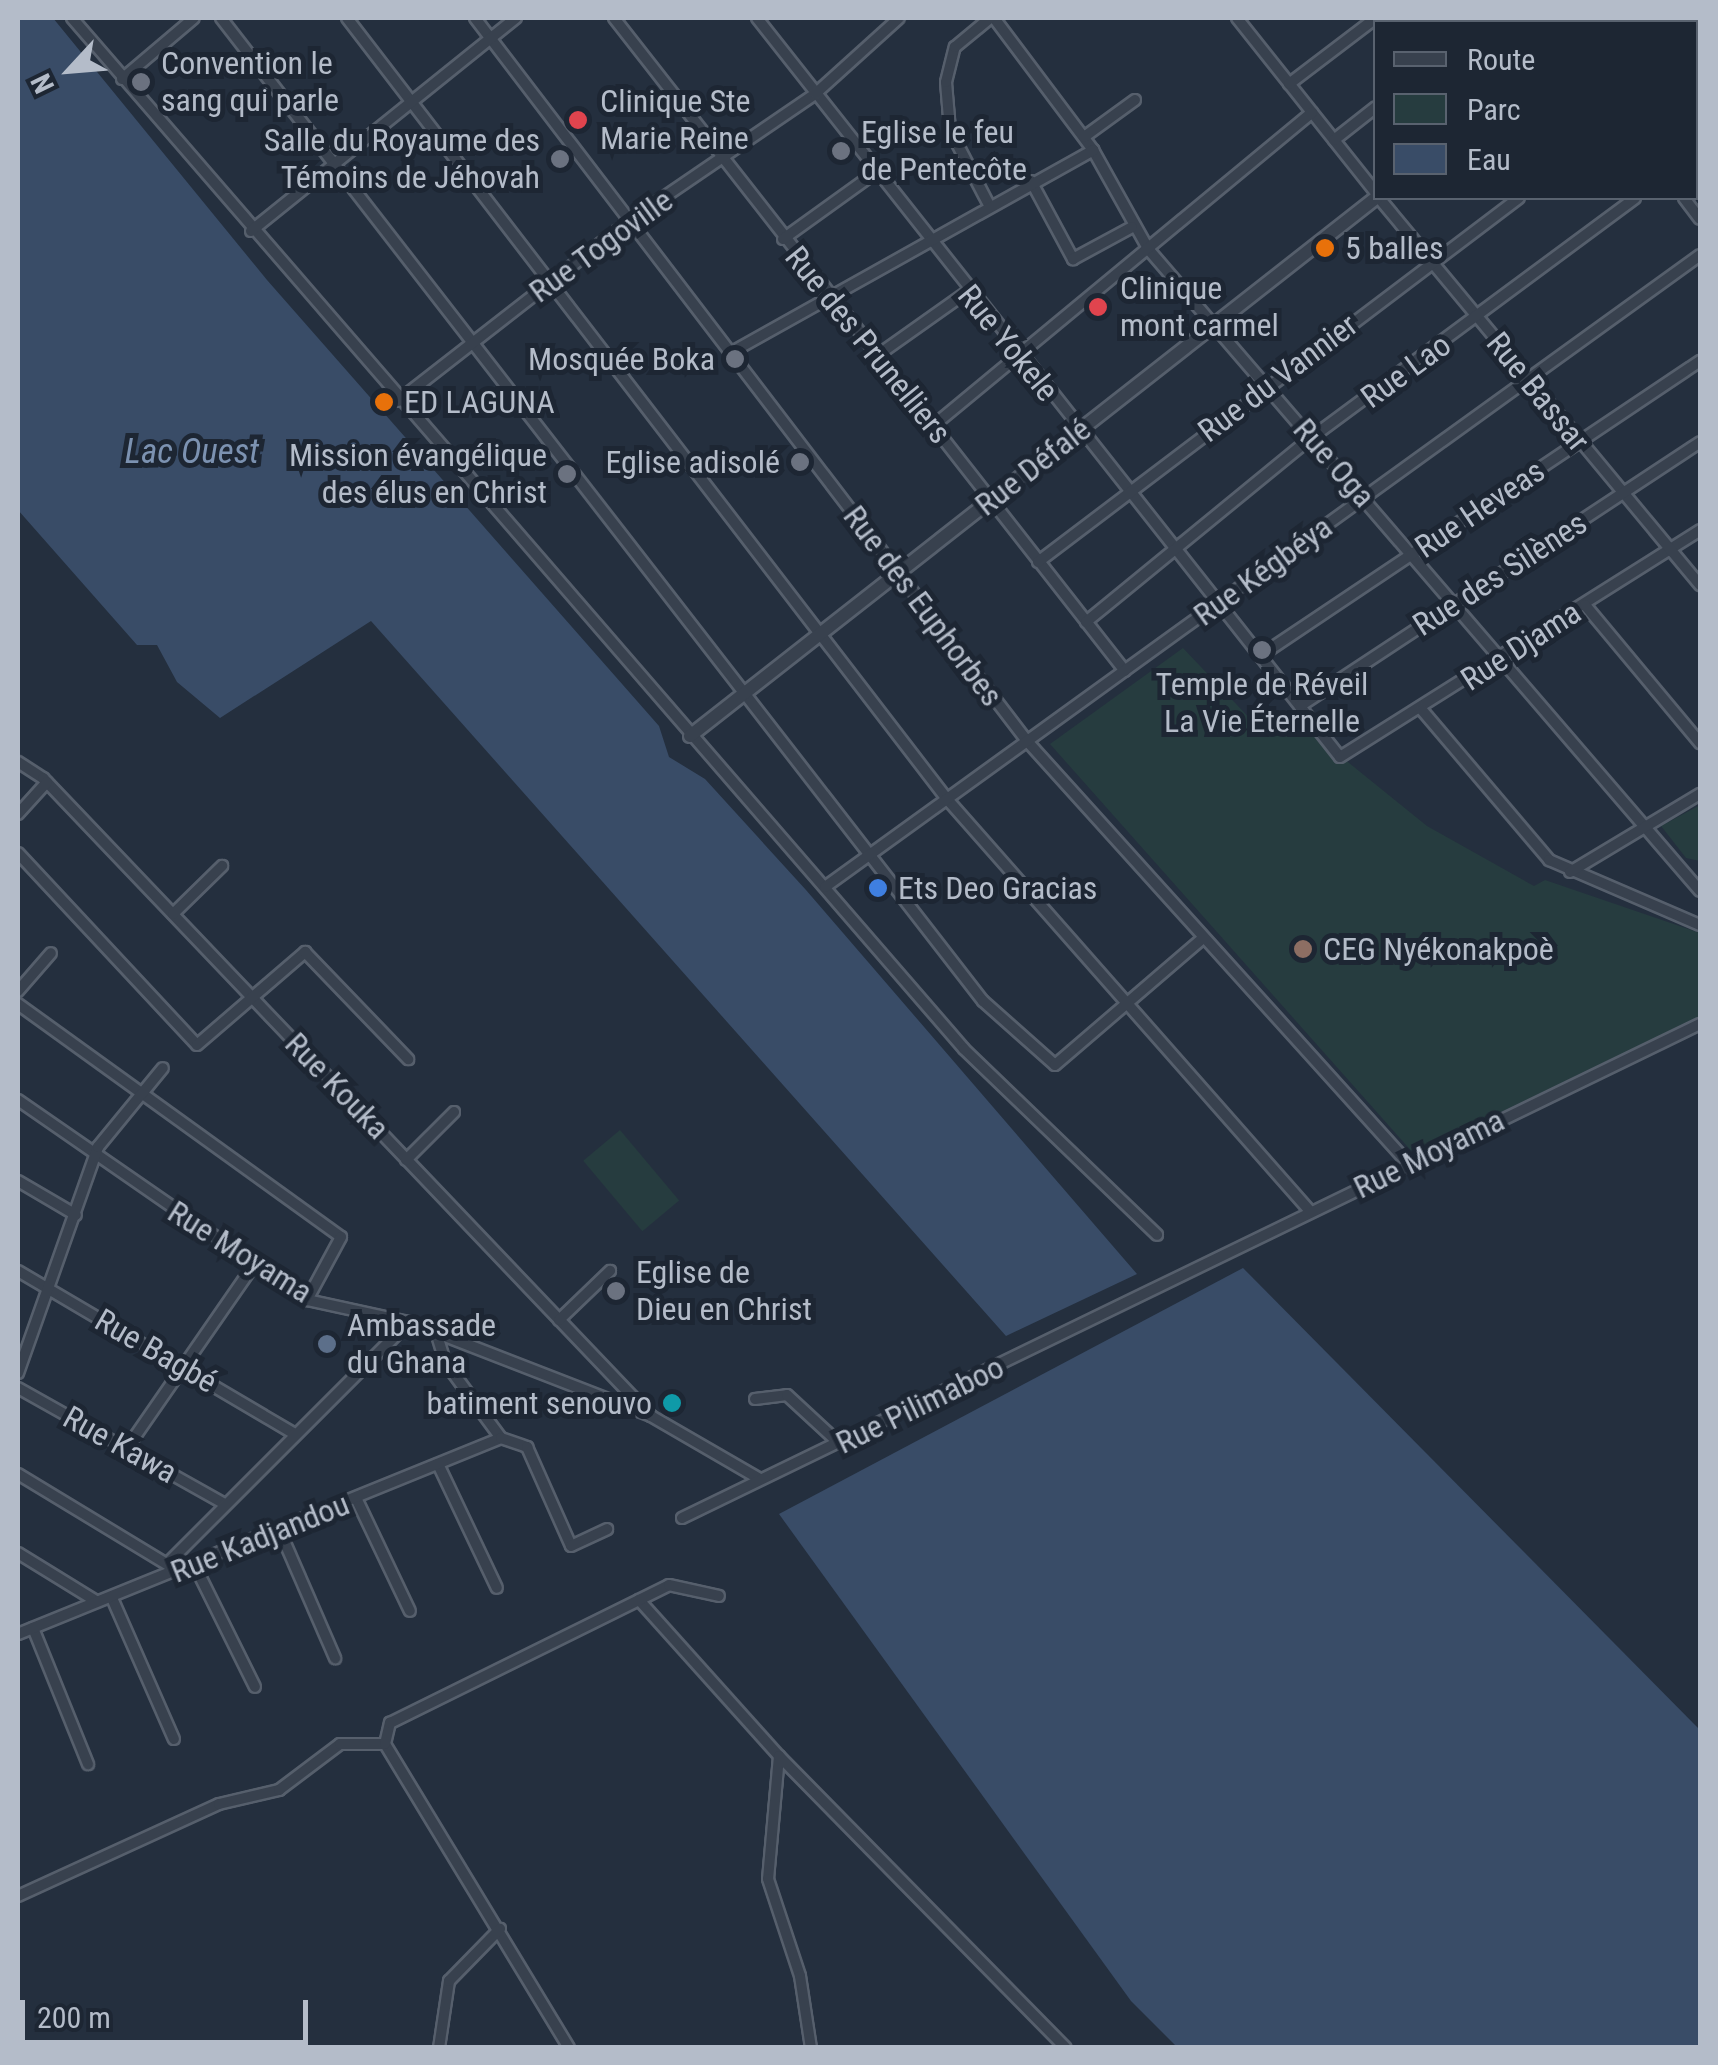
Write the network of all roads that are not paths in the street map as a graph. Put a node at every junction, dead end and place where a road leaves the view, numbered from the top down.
1 (72, 18) edge
2 (194, 18) edge
3 (220, 18) edge
4 (347, 18) edge
5 (475, 18) edge
6 (516, 18) edge
7 (614, 18) edge
8 (758, 18) edge
9 (898, 18) edge
10 (992, 18) edge
11 (1238, 18) edge
12 (1373, 20) edge
13 (490, 38) junction
14 (122, 79) junction
15 (1290, 84) junction
16 (816, 94) junction
17 (1135, 100) dead end
18 (414, 105) junction
19 (1373, 110) edge
20 (1312, 112) junction
21 (1084, 137) junction
22 (1334, 140) junction
23 (1093, 150) junction
24 (723, 158) junction
25 (334, 166) junction
26 (875, 173) junction
27 (1031, 180) junction
28 (1373, 191) edge
29 (1373, 199) edge
30 (1380, 200) edge
31 (1516, 200) edge
32 (1631, 200) edge
33 (988, 203) junction
34 (629, 221) junction
35 (1132, 226) junction
36 (251, 231) junction
37 (783, 239) junction
38 (928, 240) junction
39 (1149, 250) junction
40 (1700, 255) edge
41 (1433, 264) junction
42 (548, 281) junction
43 (967, 292) junction
44 (830, 295) junction
45 (1478, 318) junction
46 (1215, 324) junction
47 (474, 345) junction
48 (732, 352) junction
49 (878, 355) junction
50 (1020, 357) junction
51 (1700, 361) edge
52 (1528, 380) junction
53 (1265, 383) junction
54 (398, 401) junction
55 (933, 426) junction
56 (1078, 430) junction
57 (1310, 438) junction
58 (1580, 442) junction
59 (1700, 442) edge
60 (1623, 494) junction
61 (1128, 496) junction
62 (1365, 497) junction
63 (989, 501) junction
64 (1700, 530) edge
65 (1671, 549) junction
66 (1176, 552) junction
67 (1413, 554) junction
68 (1038, 562) junction
69 (897, 573) junction
70 (1700, 585) edge
71 (1218, 604) junction
72 (1456, 604) junction
73 (1585, 605) junction
74 (1086, 622) junction
75 (820, 634) junction
76 (1260, 656) junction
77 (1501, 659) junction
78 (1125, 670) junction
79 (742, 694) junction
80 (1300, 706) junction
81 (1422, 710) junction
82 (690, 736) junction
83 (1027, 741) junction
84 (1700, 742) edge
85 (1340, 757) joint
86 (19, 763) edge
87 (47, 782) junction
88 (1700, 794) edge
89 (946, 799) junction
90 (18, 814) edge
91 (1644, 828) junction
92 (18, 853) edge
93 (868, 856) junction
94 (222, 866) dead end
95 (1570, 872) junction
96 (825, 886) junction
97 (1700, 890) edge
98 (173, 914) junction
99 (1700, 925) edge
100 (1200, 940) junction
101 (51, 954) dead end
102 (18, 991) edge
103 (1129, 1000) junction
104 (255, 1001) junction
105 (18, 1004) edge
106 (1700, 1024) edge
107 (408, 1059) dead end
108 (163, 1068) dead end
109 (142, 1092) junction
110 (18, 1100) edge
111 (454, 1112) dead end
112 (98, 1158) junction
113 (406, 1160) junction
114 (1409, 1164) junction
115 (18, 1181) edge
116 (1310, 1211) junction
117 (76, 1215) junction
118 (1158, 1235) dead end
119 (254, 1266) junction
120 (18, 1271) edge
121 (610, 1271) dead end
122 (1158, 1284) joint
123 (54, 1292) junction
124 (307, 1300) junction
125 (560, 1320) junction
126 (409, 1322) junction
127 (436, 1332) junction
128 (183, 1367) junction
129 (18, 1372) edge
130 (18, 1388) edge
131 (755, 1398) dead end
132 (651, 1416) junction
133 (293, 1432) junction
134 (501, 1438) junction
135 (840, 1444) junction
136 (127, 1448) junction
137 (438, 1464) junction
138 (18, 1474) edge
139 (758, 1478) junction
140 (356, 1498) junction
141 (223, 1503) junction
142 (682, 1518) dead end
143 (608, 1528) dead end
144 (280, 1529) junction
145 (18, 1553) edge
146 (194, 1564) junction
147 (172, 1568) junction
148 (497, 1588) dead end
149 (718, 1596) dead end
150 (112, 1598) junction
151 (639, 1600) junction
152 (96, 1601) junction
153 (410, 1611) dead end
154 (34, 1628) junction
155 (18, 1634) edge
156 (335, 1658) dead end
157 (254, 1688) dead end
158 (174, 1739) dead end
159 (384, 1744) junction
160 (779, 1756) junction
161 (88, 1764) dead end
162 (18, 1896) edge
163 (500, 1929) junction
164 (438, 2048) edge
165 (570, 2048) edge
166 (810, 2048) edge
167 (1066, 2048) edge

1 - 14 street
2 - 14 street
3 - 25 street
4 - 18 street
5 - 13 street, Rue des Euphorbes
6 - 13 street
7 - 24 street, Rue des Prunelliers
8 - 16 street, Rue Yokele
9 - 16 street, Rue Togoville
10 - 21 street, Rue Oga
10 - 33 street
11 - 15 street, Rue Bassar
12 - 15 street
13 - 18 street
13 - 34 street, Rue des Euphorbes
14 - 36 street
15 - 20 street, Rue Bassar
16 - 24 street, Rue Togoville
16 - 26 street, Rue Yokele
17 - 21 street
18 - 25 street
18 - 42 street
19 - 22 street
20 - 22 street, Rue Bassar
20 - 39 street
21 - 23 street, Rue Oga
22 - 28 street, Rue Bassar
23 - 27 street
23 - 35 street, Rue Oga
24 - 34 street, Rue Togoville
24 - 37 street, Rue des Prunelliers
25 - 36 street
25 - 47 street
26 - 37 street
26 - 38 street, Rue Yokele
27 - 33 street
27 - 35 street
29 - 46 street, Rue Défalé
30 - 41 street, Rue Bassar
31 - 41 street, Rue du Vannier
32 - 45 street, Rue Lao
33 - 38 street
34 - 42 street, Rue Togoville
34 - 48 street, Rue des Euphorbes
35 - 39 street, Rue Oga
36 - 54 street
37 - 44 street, Rue des Prunelliers
38 - 43 street, Rue Yokele
38 - 44 street
39 - 46 street, Rue Oga
39 - 50 street
40 - 52 street, Rue Kégbéya
41 - 45 street, Rue Bassar
41 - 53 street, Rue du Vannier
42 - 47 street, Rue Togoville
42 - 75 street
43 - 49 street
43 - 50 street, Rue Yokele
44 - 48 street
44 - 49 street, Rue des Prunelliers
45 - 52 street, Rue Bassar
45 - 57 street, Rue Lao
46 - 53 street, Rue Oga
46 - 56 street, Rue Défalé
47 - 54 street, Rue Togoville
47 - 79 street
48 - 69 street, Rue des Euphorbes
49 - 55 street, Rue des Prunelliers
50 - 55 street
50 - 56 street, Rue Yokele
51 - 58 street, Rue Heveas
52 - 58 street, Rue Bassar
52 - 62 street, Rue Kégbéya
53 - 57 street, Rue Oga
53 - 61 street, Rue du Vannier
54 - 82 street
55 - 63 street, Rue des Prunelliers
56 - 61 street, Rue Yokele
56 - 63 street, Rue Défalé
57 - 62 street, Rue Oga
57 - 66 street, Rue Lao
58 - 60 street, Rue Bassar
58 - 67 street, Rue Heveas
59 - 60 street, Rue des Silènes
60 - 65 street, Rue Bassar
60 - 72 street, Rue des Silènes
61 - 66 street, Rue Yokele
61 - 68 street, Rue du Vannier
62 - 67 street, Rue Oga
62 - 71 street, Rue Kégbéya
63 - 68 street, Rue des Prunelliers
63 - 69 street, Rue Défalé
64 - 65 street, Rue Djama
65 - 70 street, Rue Bassar
65 - 73 street, Rue Djama
66 - 71 street, Rue Yokele
66 - 74 street, Rue Lao
67 - 72 street, Rue Oga
67 - 76 street, Rue Heveas
68 - 74 street, Rue des Prunelliers
69 - 75 street, Rue Défalé
69 - 83 street, Rue des Euphorbes
71 - 76 street, Rue Yokele
71 - 78 street, Rue Kégbéya
72 - 77 street, Rue Oga
72 - 80 street, Rue des Silènes
73 - 77 street, Rue Djama
73 - 84 street
74 - 78 street, Rue des Prunelliers
75 - 79 street, Rue Défalé
75 - 89 street
76 - 80 street, Rue Yokele
77 - 81 street, Rue Djama
77 - 91 street, Rue Oga
78 - 83 street, Rue Kégbéya
79 - 82 street, Rue Défalé
79 - 93 street
80 - 85 street, Rue Yokele
81 - 85 street, Rue Djama
81 - 95 street
82 - 96 street
83 - 89 street, Rue Kégbéya
83 - 100 street, Rue des Euphorbes
86 - 87 street, Rue Kouka
87 - 90 street
87 - 98 street, Rue Kouka
88 - 91 street
89 - 93 street, Rue Kégbéya
89 - 103 street
91 - 95 street
91 - 97 street, Rue Oga
92 - 104 street
93 - 96 street, Rue Kégbéya
93 - 103 street
94 - 98 street
95 - 99 street
96 - 118 street
98 - 104 street, Rue Kouka
100 - 103 street
100 - 114 street, Rue des Euphorbes
101 - 102 street
103 - 116 street
104 - 107 street
104 - 113 street, Rue Kouka
105 - 109 street
106 - 114 street, Rue Moyama
108 - 109 street
109 - 112 street
109 - 124 street
110 - 112 street, Rue Moyama
111 - 113 street
112 - 117 street
112 - 119 street, Rue Moyama
113 - 125 street, Rue Kouka
114 - 116 street, Rue Moyama
115 - 117 street
116 - 122 street, Rue Moyama
117 - 123 street
119 - 124 street, Rue Moyama
119 - 128 street
120 - 123 street, Rue Bagbé
121 - 125 street
122 - 135 street, Rue Pilimaboo
123 - 128 street, Rue Bagbé
123 - 129 street
124 - 126 street, Rue Moyama
125 - 132 street, Rue Kouka
126 - 127 street, Rue Moyama
126 - 133 street
127 - 132 street, Rue Moyama
127 - 134 street
128 - 133 street, Rue Bagbé
128 - 136 street
130 - 136 street, Rue Kawa
131 - 135 street
132 - 139 street, Rue Moyama
133 - 141 street
134 - 137 street, Rue Kadjandou
134 - 143 street
135 - 139 street, Rue Pilimaboo
136 - 141 street, Rue Kawa
137 - 140 street, Rue Kadjandou
137 - 148 street
138 - 147 street
139 - 142 street, Rue Pilimaboo
140 - 144 street, Rue Kadjandou
140 - 153 street
141 - 147 street
144 - 146 street, Rue Kadjandou
144 - 156 street
145 - 152 street
146 - 147 street, Rue Kadjandou
146 - 157 street
147 - 150 street, Rue Kadjandou
149 - 151 street
150 - 152 street, Rue Kadjandou
150 - 158 street
151 - 159 street
151 - 160 street
152 - 154 street, Rue Kadjandou
154 - 155 street, Rue Kadjandou
154 - 161 street
159 - 162 street
159 - 163 street
160 - 166 street
160 - 167 street
163 - 164 street
163 - 165 street

